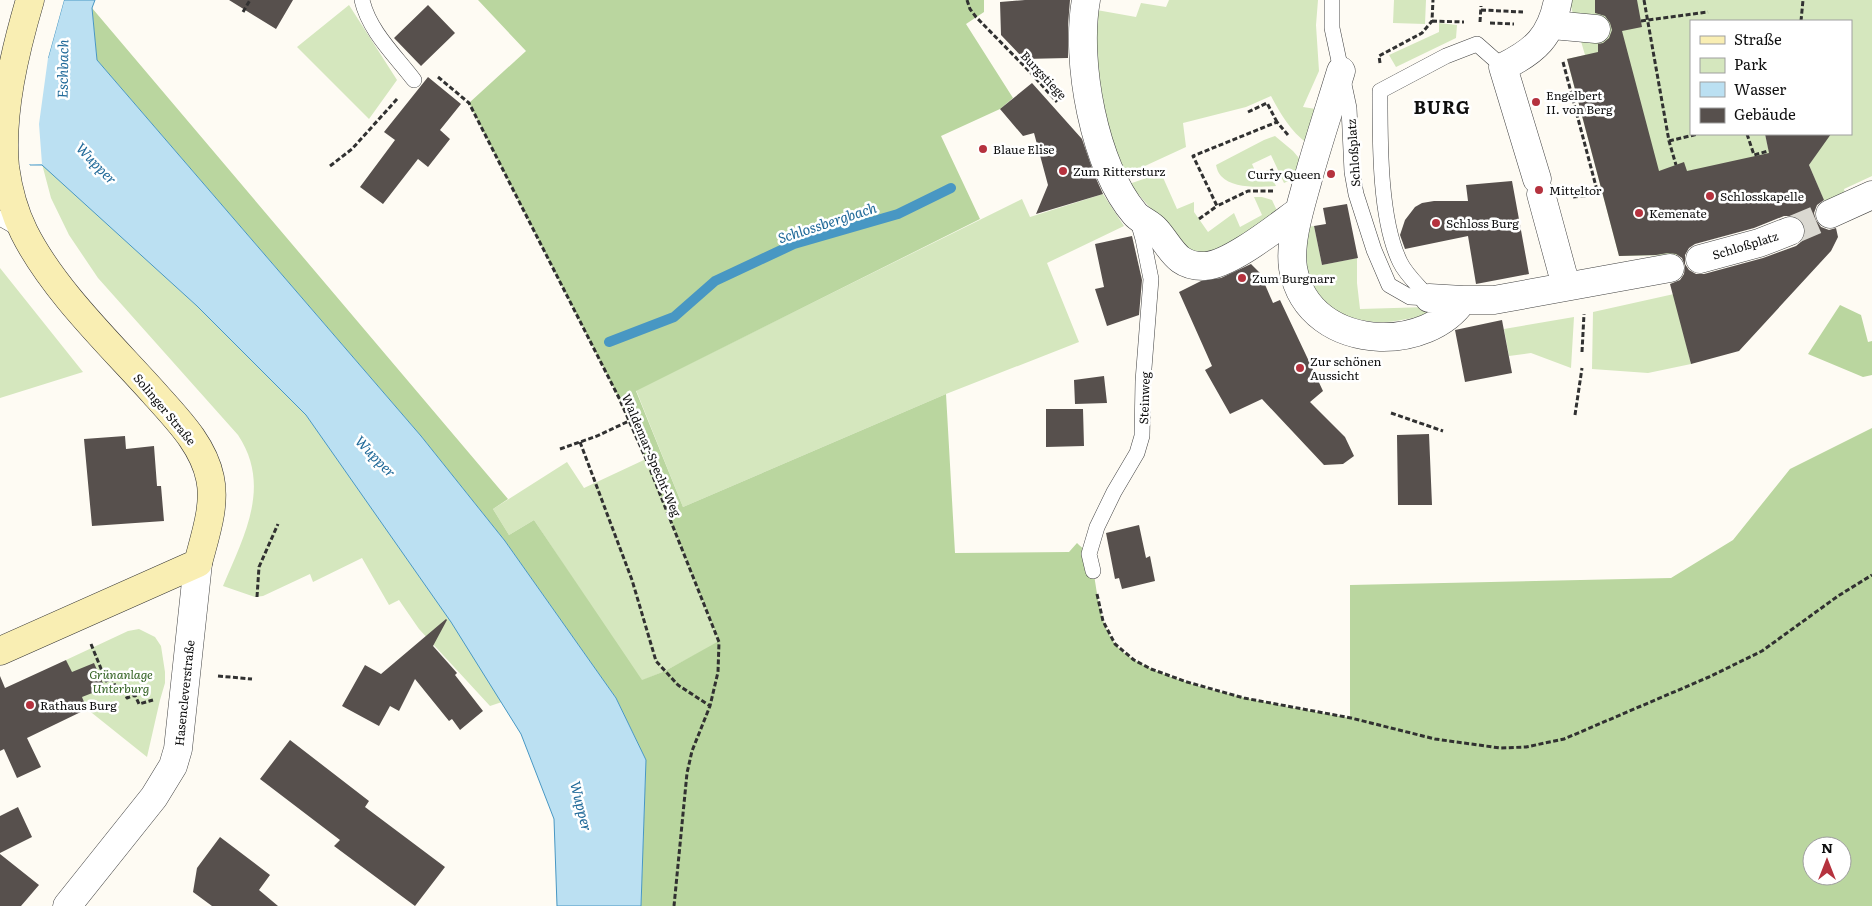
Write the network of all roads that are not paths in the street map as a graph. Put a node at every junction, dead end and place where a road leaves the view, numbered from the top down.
1 (30, 0) edge
2 (362, 0) edge
3 (1086, 0) edge
4 (1332, 0) edge
5 (1555, 12) edge
6 (1596, 29) dead end
7 (1502, 67) junction
8 (1341, 71) junction
9 (414, 80) road end
10 (1872, 195) edge
11 (1302, 202) junction
12 (1830, 214) tunnel mouth
13 (1135, 215) junction
14 (0, 218) edge
15 (1790, 231) tunnel mouth
16 (24, 232) junction
17 (1700, 259) dead end
18 (1670, 268) dead end
19 (1566, 286) junction
20 (1429, 298) junction
21 (1463, 300) junction
22 (198, 563) junction
23 (1093, 571) road end
24 (0, 650) edge
25 (66, 906) edge

1 - 16 main road, Solinger Straße
2 - 9 lane
3 - 13 street, Steinweg
4 - 8 lane, Schloßplatz
5 - 6 street
5 - 7 street
7 - 19 street
7 - 20 lane
8 - 11 street
8 - 20 lane, Schloßplatz
10 - 12 street
11 - 13 street, Steinweg
11 - 21 street
13 - 23 lane, Steinweg
14 - 16 lane
15 - 17 street, Schloßplatz
16 - 22 main road, Solinger Straße
18 - 19 street, Schloßplatz
19 - 21 street, Schloßplatz
20 - 21 street, Schloßplatz
22 - 24 main road
22 - 25 street, Hasencleverstraße

